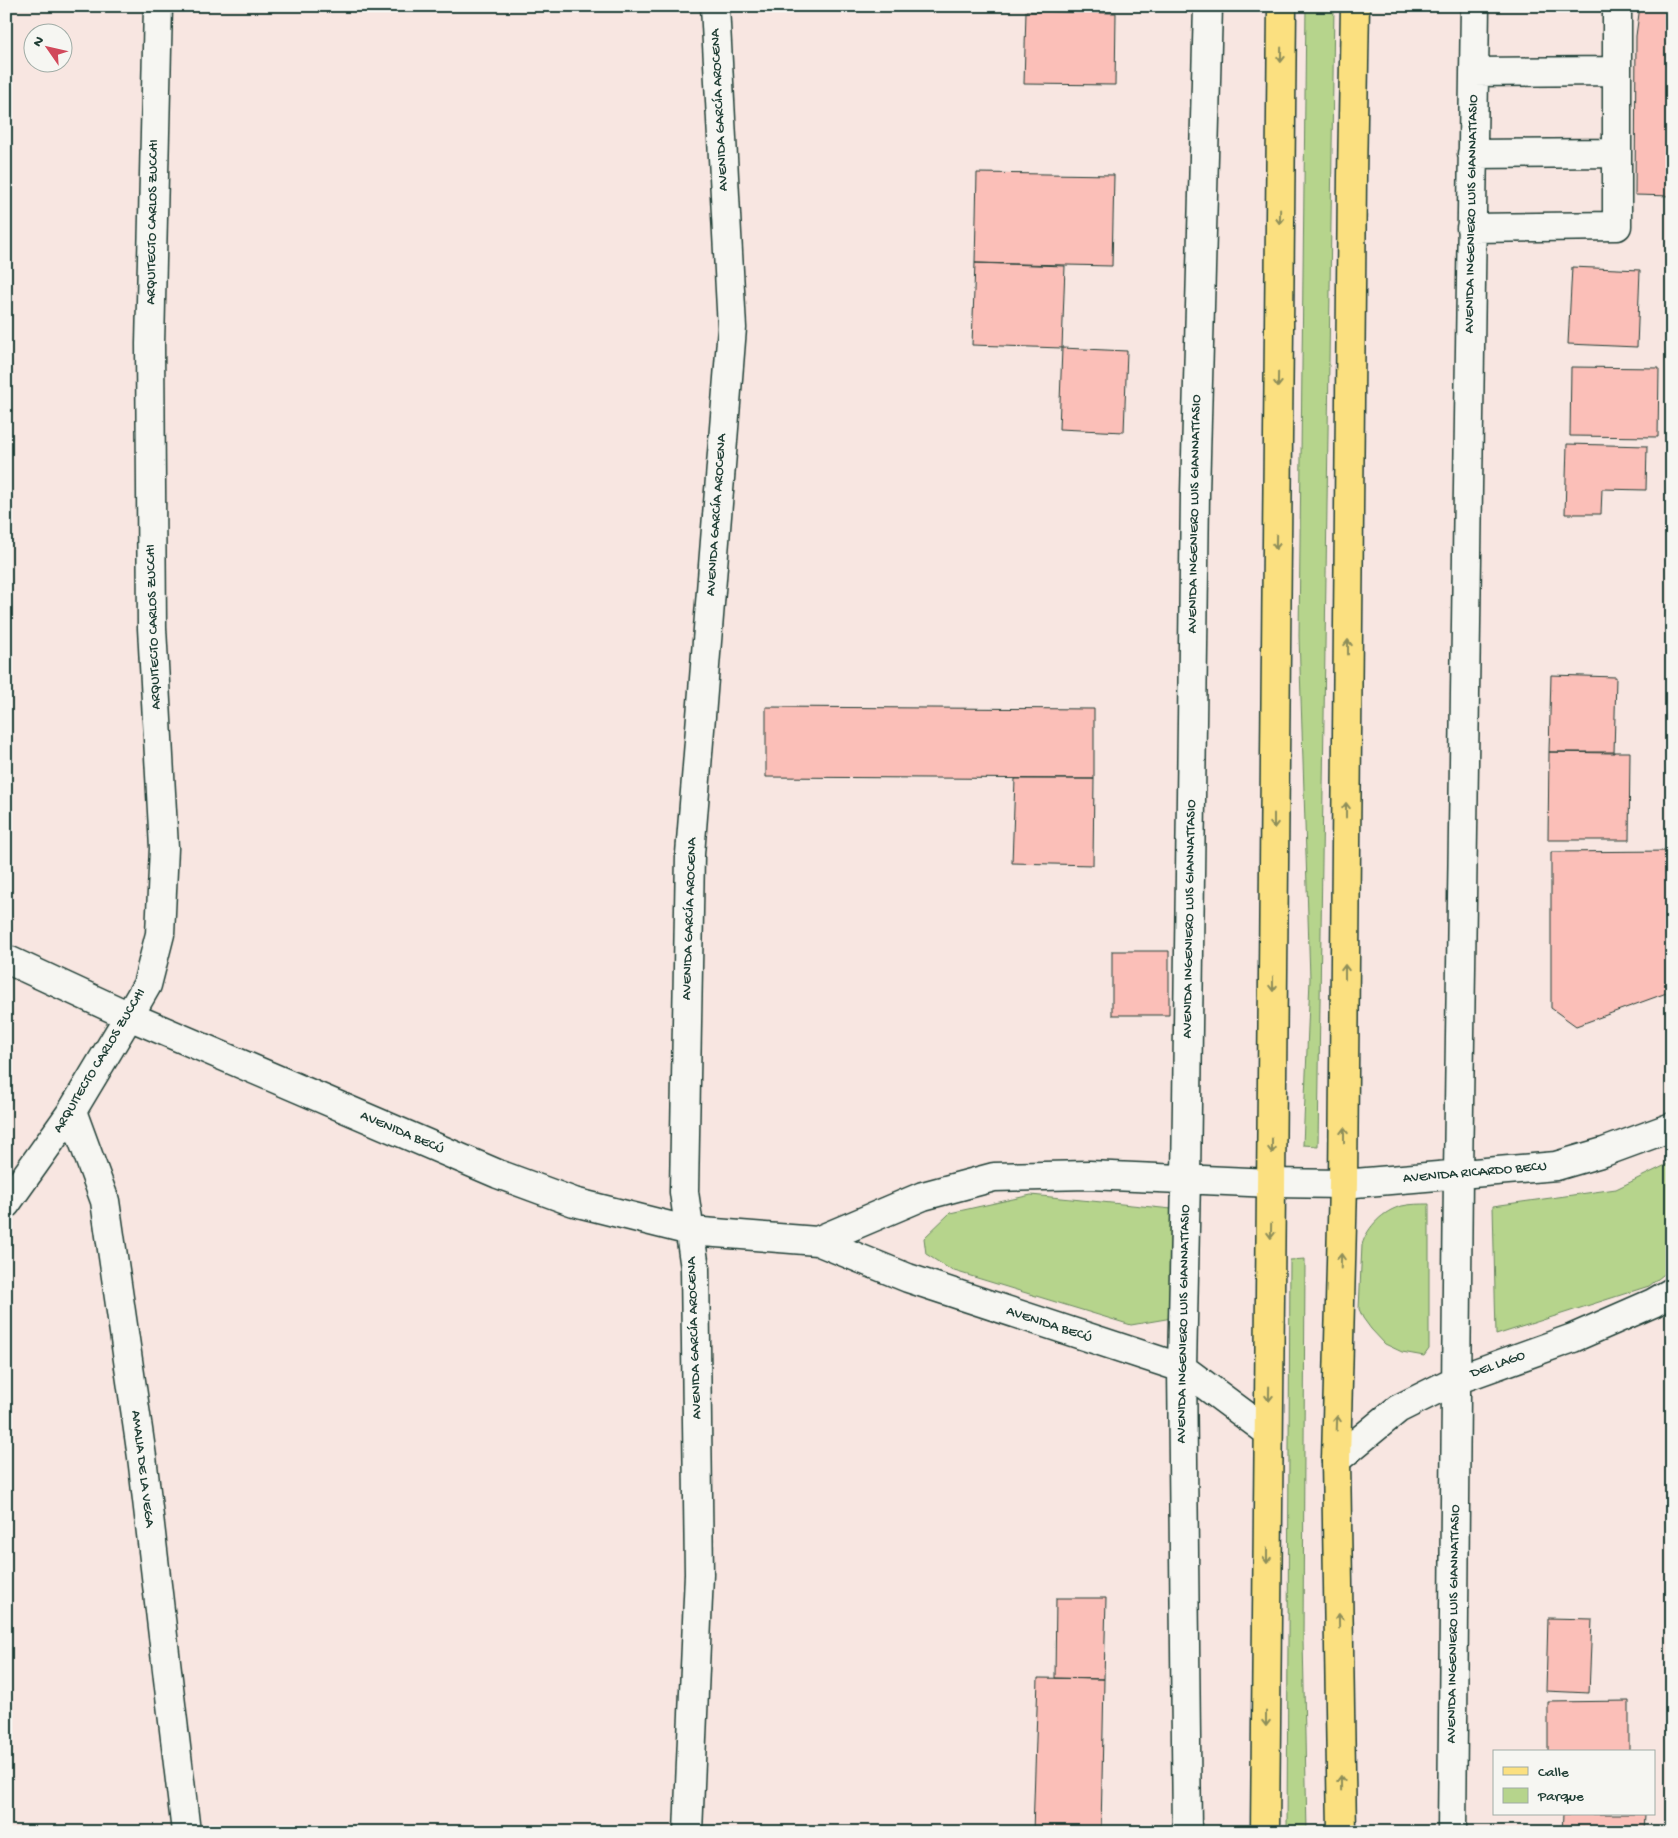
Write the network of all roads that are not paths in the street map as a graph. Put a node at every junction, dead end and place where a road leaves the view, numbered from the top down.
1 (158, 6) edge
2 (715, 6) edge
3 (1208, 6) edge
4 (1282, 6) edge
5 (1356, 6) edge
6 (1475, 6) edge
7 (1617, 6) edge
8 (1617, 71) junction
9 (1474, 72) junction
10 (1617, 153) junction
11 (1472, 154) junction
12 (1471, 228) junction
13 (6, 959) edge
14 (129, 1016) junction
15 (72, 1112) junction
16 (1672, 1127) edge
17 (1458, 1174) junction
18 (1186, 1179) junction
19 (1272, 1183) junction
20 (1343, 1184) junction
21 (6, 1204) edge
22 (690, 1231) junction
23 (817, 1241) junction
24 (1672, 1292) edge
25 (1182, 1368) junction
26 (1456, 1380) junction
27 (1268, 1432) junction
28 (1336, 1460) junction
29 (186, 1832) edge
30 (688, 1832) edge
31 (1186, 1832) edge
32 (1265, 1832) edge
33 (1342, 1832) edge
34 (1452, 1832) edge

1 - 14 street, ARQUITECTO CARLOS ZUCCHI
2 - 22 street, AVENIDA GARCÍA AROCENA
3 - 18 street, AVENIDA INGENIERO LUIS GIANNATTASIO
4 -> 19 main road
20 -> 5 main road
6 - 9 street, AVENIDA INGENIERO LUIS GIANNATTASIO
7 - 8 street
8 - 9 street
8 - 10 street
9 - 11 street, AVENIDA INGENIERO LUIS GIANNATTASIO
10 - 11 street
10 - 12 street
11 - 12 street, AVENIDA INGENIERO LUIS GIANNATTASIO
12 - 17 street, AVENIDA INGENIERO LUIS GIANNATTASIO
13 - 14 street, AVENIDA BECÚ
14 - 15 street, ARQUITECTO CARLOS ZUCCHI
14 - 22 street, AVENIDA BECÚ
15 - 21 street, ARQUITECTO CARLOS ZUCCHI
15 - 29 street, AMALIA DE LA VEGA
16 - 17 street, AVENIDA RICARDO BECU
17 - 20 street, AVENIDA RICARDO BECU
17 - 26 street, AVENIDA INGENIERO LUIS GIANNATTASIO
18 - 19 street, AVENIDA BECÚ
18 - 23 street, AVENIDA BECÚ
18 - 25 street, AVENIDA INGENIERO LUIS GIANNATTASIO
19 - 20 street, AVENIDA RICARDO BECU
19 -> 27 main road
28 -> 20 main road
22 - 23 street, AVENIDA BECÚ
22 - 30 street, AVENIDA GARCÍA AROCENA
23 - 25 street, AVENIDA BECÚ
24 - 26 street, DEL LAGO
25 - 27 street, AVENIDA BECÚ
25 - 31 street, AVENIDA INGENIERO LUIS GIANNATTASIO
26 - 28 street, DEL LAGO
26 - 34 street, AVENIDA INGENIERO LUIS GIANNATTASIO
27 -> 32 main road
33 -> 28 main road

